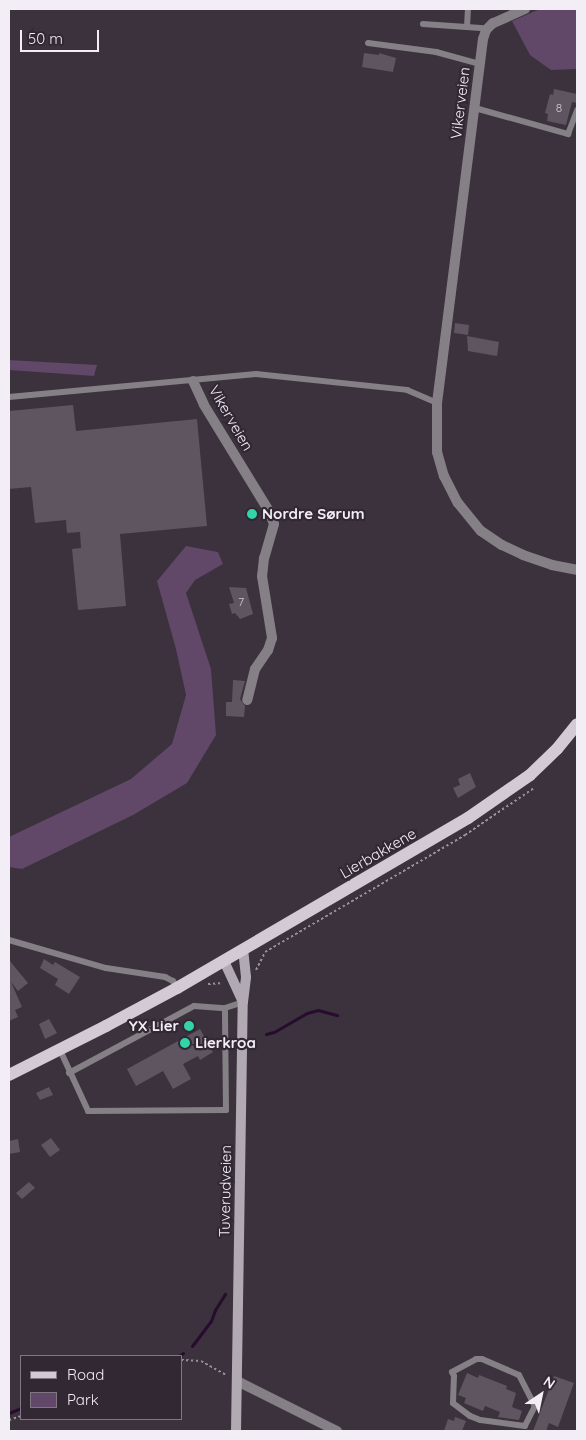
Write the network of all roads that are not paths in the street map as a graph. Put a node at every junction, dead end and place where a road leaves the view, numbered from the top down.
1 (468, 9) edge
2 (525, 9) edge
3 (423, 24) dead end
4 (466, 26) junction
5 (486, 30) junction
6 (368, 43) dead end
7 (480, 64) junction
8 (475, 108) junction
9 (577, 110) edge
10 (193, 381) junction
11 (9, 398) edge
12 (438, 403) junction
13 (577, 570) edge
14 (247, 700) dead end
15 (577, 724) edge
16 (9, 940) edge
17 (243, 950) junction
18 (224, 961) junction
19 (177, 988) junction
20 (243, 1002) junction
21 (226, 1008) junction
22 (60, 1050) junction
23 (69, 1072) junction
24 (9, 1075) edge
25 (237, 1381) junction
26 (325, 1428) edge
27 (523, 1429) edge
28 (236, 1431) edge
29 (337, 1431) edge

1 - 4 lane
2 - 5 street
3 - 4 lane
4 - 5 lane
5 - 7 street, Vikerveien
6 - 7 lane
7 - 8 street, Vikerveien
8 - 9 lane
8 - 12 street, Vikerveien
10 - 11 lane
10 - 12 lane, Vikerveien
10 - 14 street, Vikerveien
12 - 13 street, Vikerveien
15 - 17 main road, Lierbakkene
16 - 19 lane
17 - 18 main road, Lierbakkene
17 - 20 main road, Tuverudveien
18 - 19 main road, Lierbakkene
18 - 20 main road, Tuverudveien
19 - 22 main road, Lierbakkene
20 - 21 lane
20 - 25 main road, Tuverudveien
21 - 23 lane
21 - 23 lane
22 - 23 lane
22 - 24 main road, Lierbakkene
25 - 26 street
25 - 28 main road, Tuverudveien
26 - 29 street
27 - 27 lane

